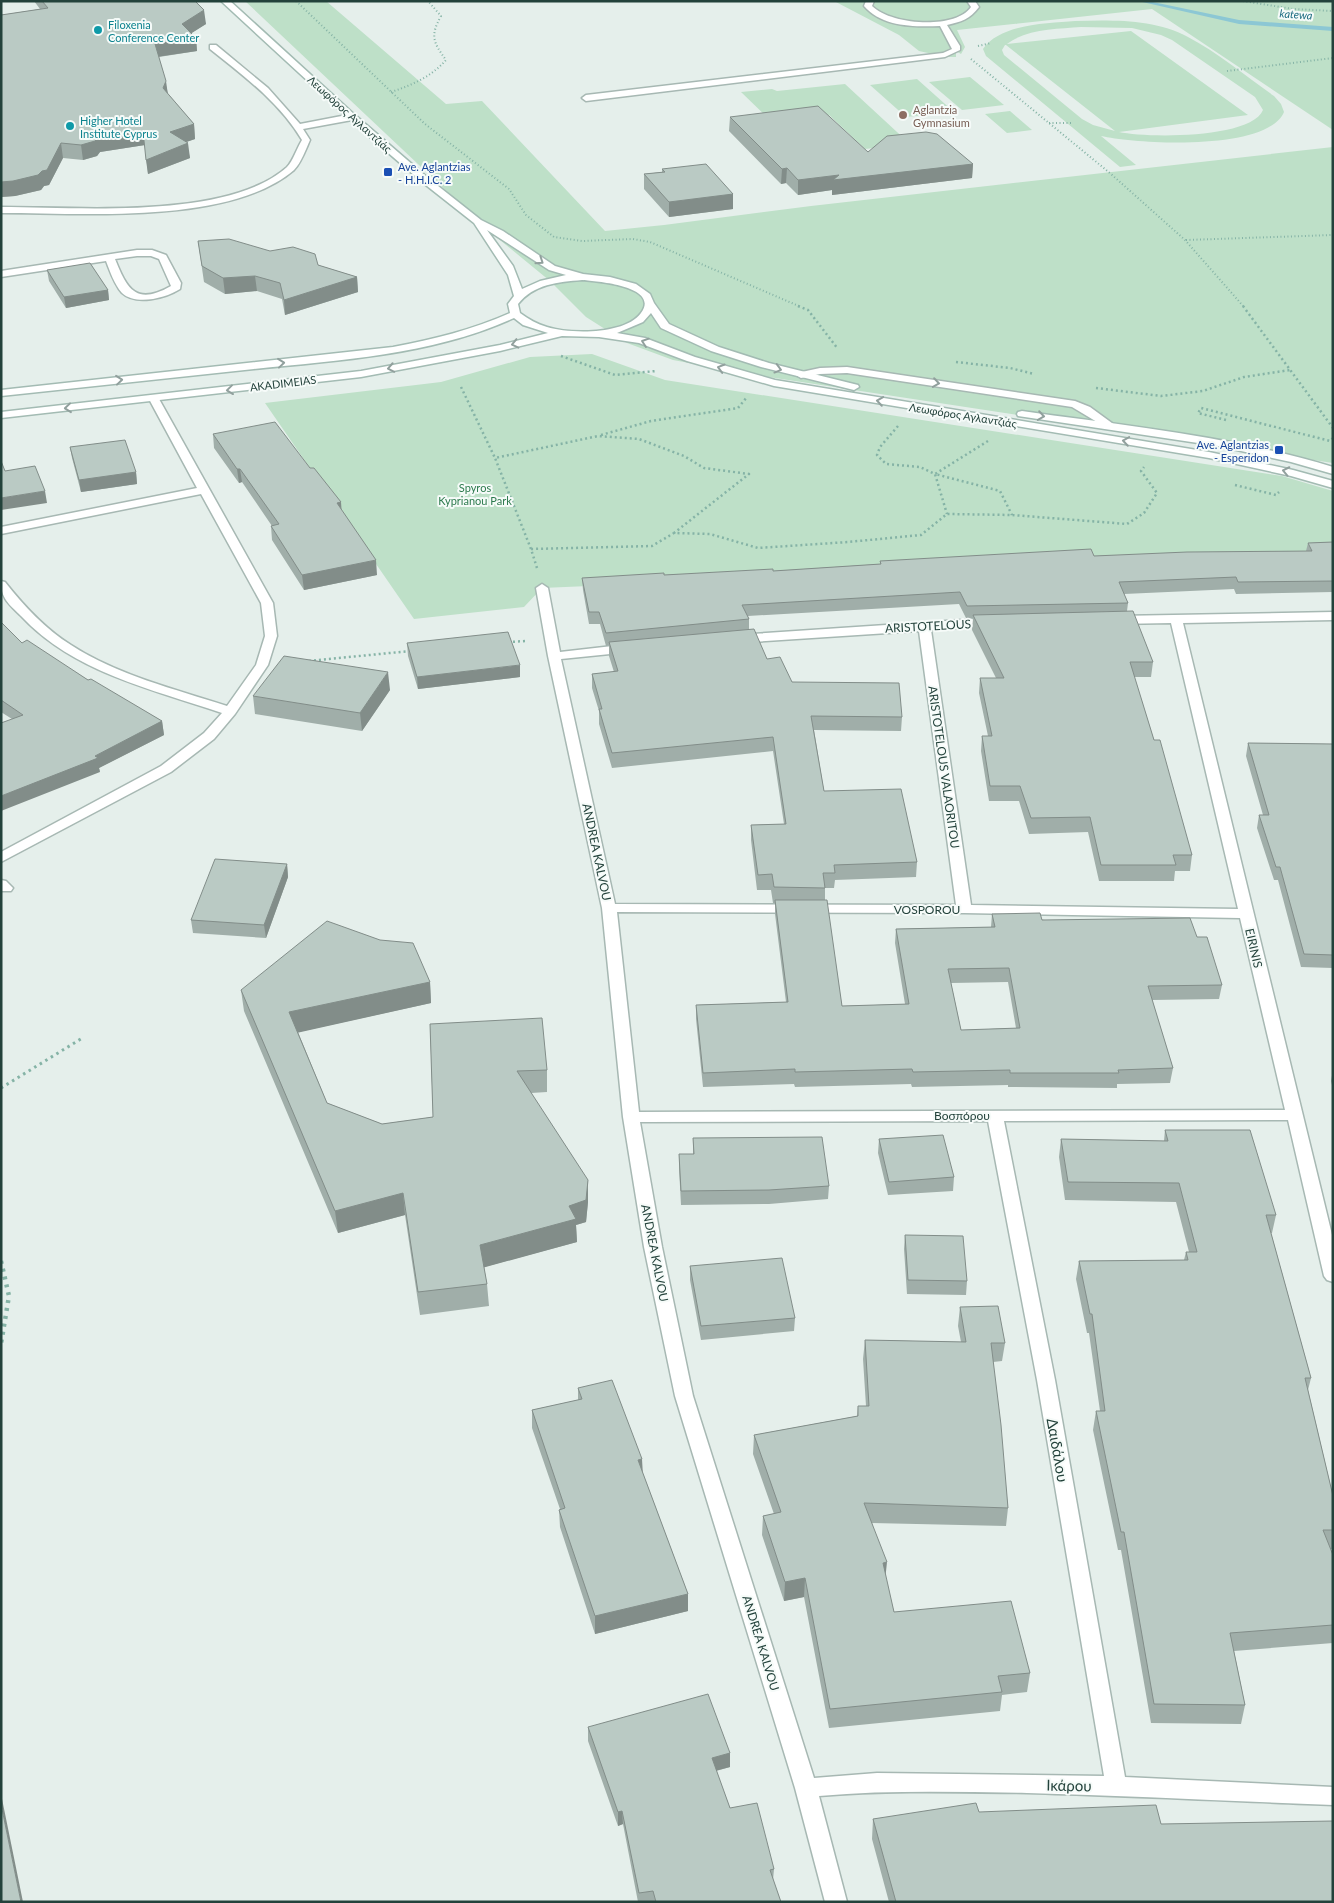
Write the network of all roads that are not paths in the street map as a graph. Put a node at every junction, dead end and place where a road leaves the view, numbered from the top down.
1 (225, 1) edge
2 (859, 1) edge
3 (971, 1) edge
4 (869, 3) edge
5 (942, 23) junction
6 (213, 47) dead end
7 (586, 98) dead end
8 (352, 117) junction
9 (299, 127) junction
10 (1, 210) edge
11 (478, 222) junction
12 (109, 257) junction
13 (1, 274) edge
14 (582, 278) junction
15 (518, 295) junction
16 (650, 305) junction
17 (515, 314) junction
18 (562, 333) junction
19 (596, 333) junction
20 (802, 375) junction
21 (1, 393) edge
22 (154, 399) junction
23 (1, 415) edge
24 (1111, 426) junction
25 (1333, 471) edge
26 (1333, 485) edge
27 (204, 490) junction
28 (1, 531) edge
29 (1, 586) edge
30 (542, 588) road end
31 (1333, 616) edge
32 (1176, 619) junction
33 (1108, 620) edge
34 (1001, 622) edge
35 (924, 625) junction
36 (724, 640) edge
37 (647, 646) edge
38 (554, 656) junction
39 (230, 711) junction
40 (1, 858) edge
41 (609, 908) junction
42 (964, 909) junction
43 (1246, 914) junction
44 (995, 1115) junction
45 (1293, 1115) junction
46 (631, 1117) junction
47 (1333, 1276) edge
48 (1116, 1786) junction
49 (806, 1788) junction
50 (1333, 1796) edge
51 (836, 1902) edge

1 - 8 street, Λεωφόρος Αγλαντζιάς
2 - 4 street
3 - 5 street
4 - 5 street
5 - 7 street
6 - 9 street
8 - 9 street
8 - 11 street, Λεωφόρος Αγλαντζιάς
9 - 10 street
11 -> 14 street, Λεωφόρος Αγλαντζιάς
11 - 15 street, Λεωφόρος Αγλαντζιάς
12 - 12 street
12 - 13 street
14 - 15 street
14 - 16 street, Λεωφόρος Αγλαντζιάς
15 - 17 street
16 - 19 street
16 -> 20 street, Λεωφόρος Αγλαντζιάς
17 - 18 street
21 -> 17 street, AKADIMEIAS
18 - 19 street
18 -> 22 street, AKADIMEIAS
26 -> 19 street, Λεωφόρος Αγλαντζιάς
20 -> 24 street, Λεωφόρος Αγλαντζιάς
20 -> 24 street
22 -> 23 street, AKADIMEIAS
22 - 27 street
24 - 25 street, Λεωφόρος Αγλαντζιάς
27 - 28 street
27 - 39 street
29 - 39 street
30 - 38 street, ANDREA KALVOU
31 - 32 street
32 - 33 street
32 - 43 street, EIRINIS
34 - 35 street, ARISTOTELOUS
35 - 36 street, ARISTOTELOUS
35 - 42 street, ARISTOTELOUS VALAORITOU
37 - 38 street
38 - 41 street, ANDREA KALVOU
39 - 40 street
41 - 42 street, VOSPOROU
41 - 46 street, ANDREA KALVOU
42 - 43 street, VOSPOROU
43 - 45 street, EIRINIS
44 - 45 street, Βοσπόρου
44 - 46 street, Βοσπόρου
44 - 48 street, Δαιδάλου
45 - 47 street, EIRINIS
46 - 49 street, ANDREA KALVOU
48 - 49 street, Ικάρου
48 - 50 street, Ικάρου
49 - 51 street, ANDREA KALVOU

